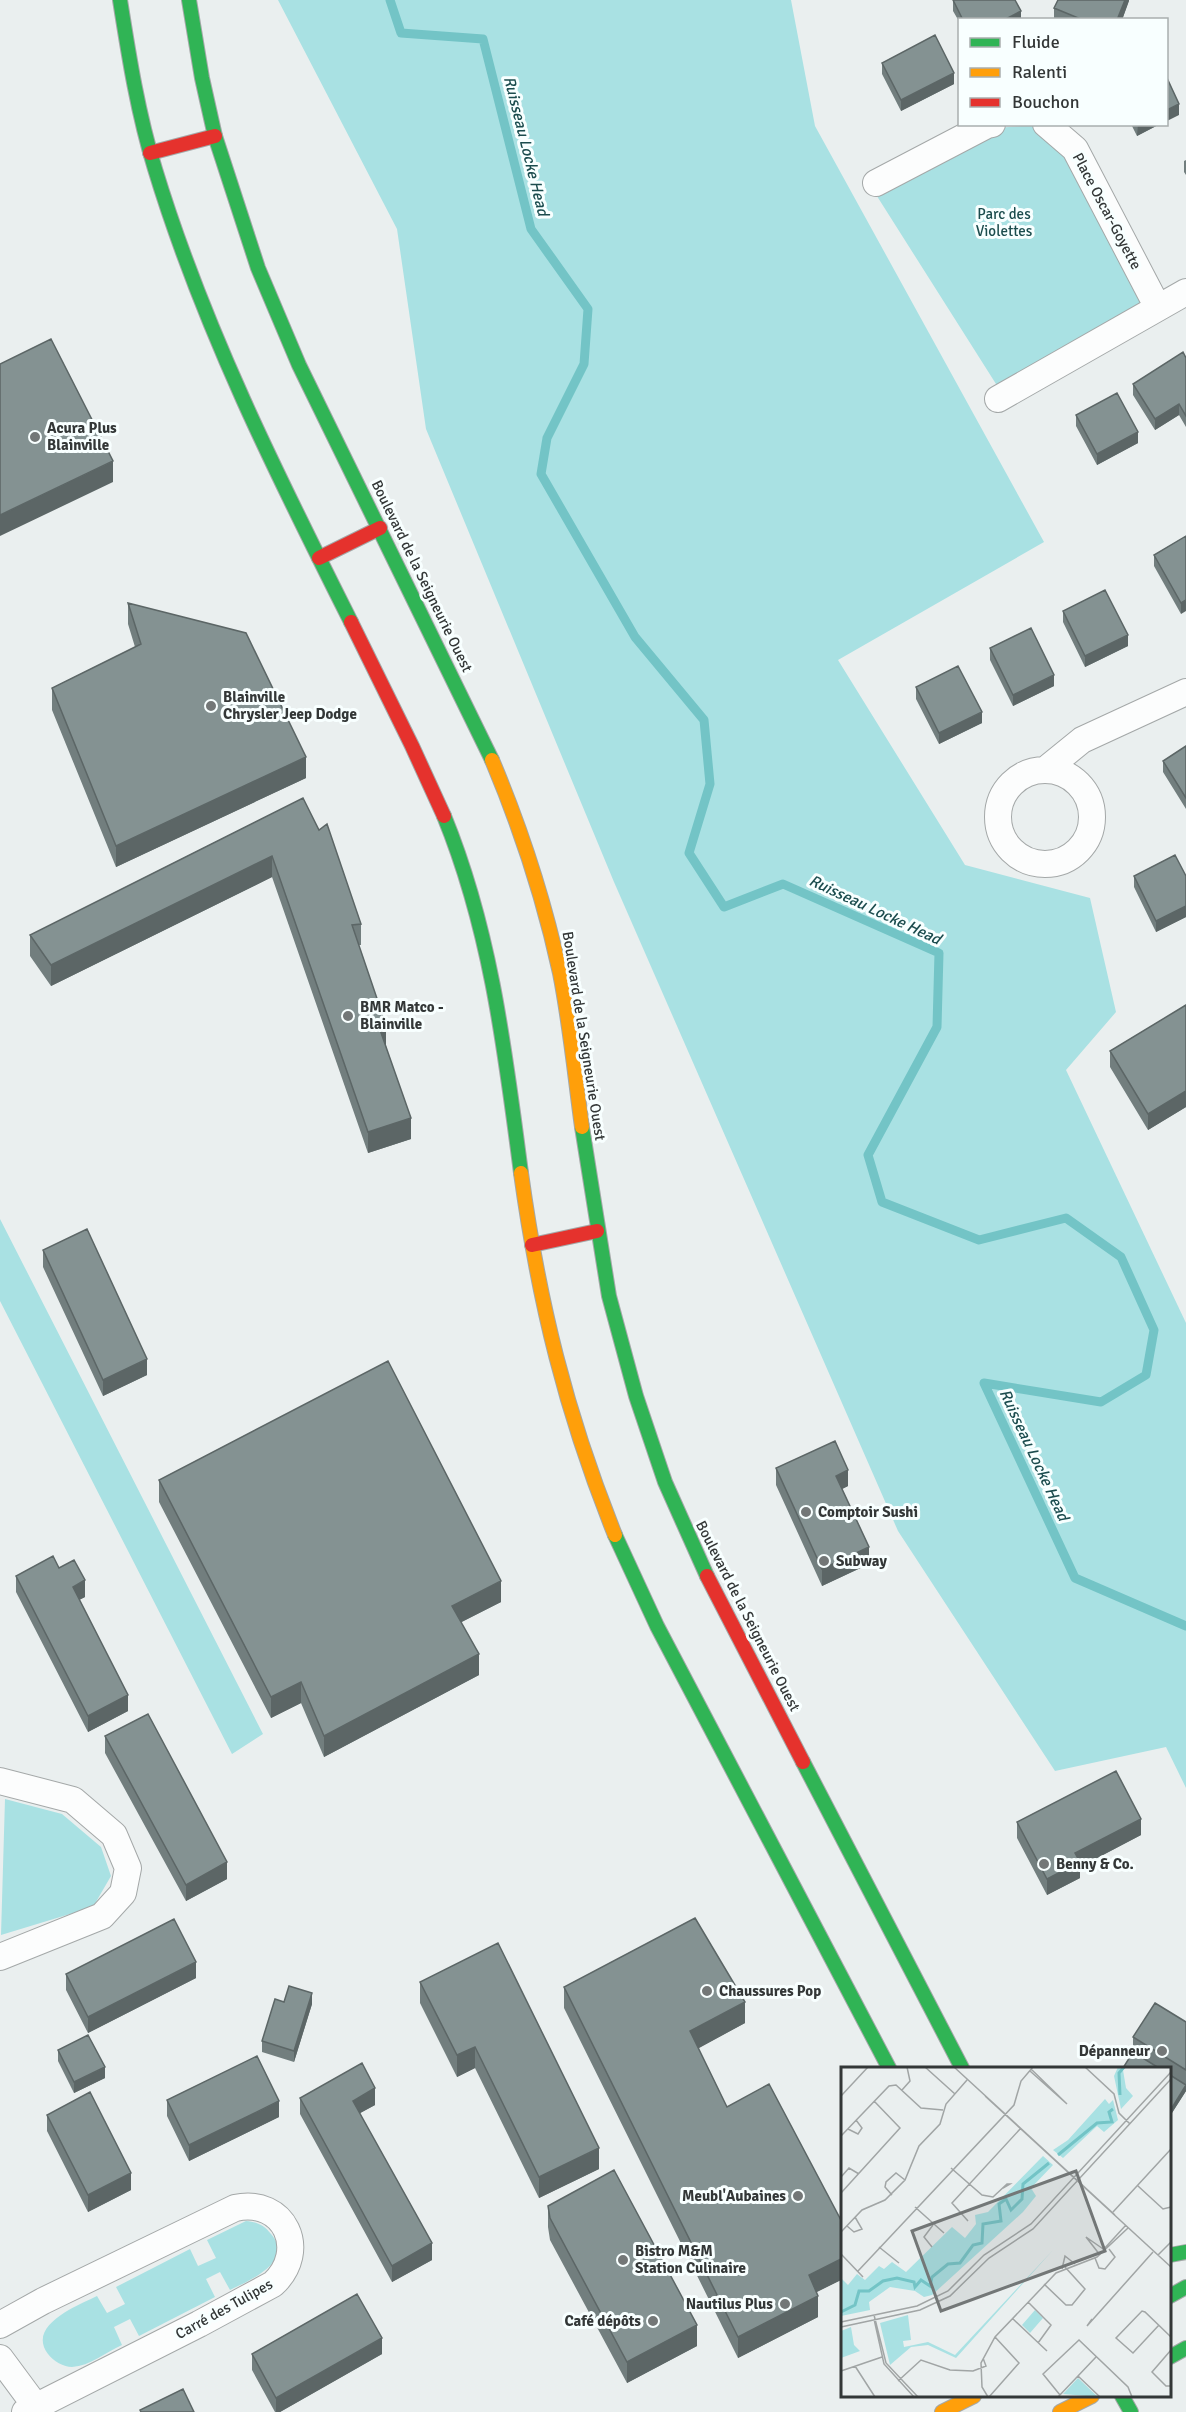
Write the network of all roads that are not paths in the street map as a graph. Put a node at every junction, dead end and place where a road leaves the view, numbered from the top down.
1 (120, 0) edge
2 (189, 0) edge
3 (985, 126) edge
4 (1048, 126) edge
5 (215, 136) junction
6 (150, 153) junction
7 (876, 183) dead end
8 (1186, 292) edge
9 (1157, 306) junction
10 (998, 399) dead end
11 (380, 528) junction
12 (319, 558) junction
13 (1186, 692) edge
14 (1045, 770) dead end
15 (597, 1231) junction
16 (532, 1245) junction
17 (0, 1781) edge
18 (0, 1957) edge
19 (888, 2067) edge
20 (961, 2067) edge
21 (1186, 2252) edge
22 (1171, 2255) edge
23 (1186, 2287) edge
24 (1171, 2295) edge
25 (0, 2325) edge
26 (1186, 2348) edge
27 (1171, 2356) edge
28 (0, 2358) edge
29 (972, 2397) edge
30 (1055, 2397) edge
31 (1090, 2397) edge
32 (1123, 2397) edge
33 (34, 2411) edge
34 (942, 2412) edge
35 (1062, 2412) edge
36 (1131, 2412) edge

1 - 6 main road
2 - 5 main road, Boulevard de la Seigneurie Ouest
3 - 7 street
4 - 9 street, Place Oscar-Goyette
5 - 6 main road
5 - 11 main road, Boulevard de la Seigneurie Ouest
6 - 12 main road
8 - 9 street
9 - 10 street
11 - 12 main road
11 - 15 main road, Boulevard de la Seigneurie Ouest
12 - 16 main road
13 - 14 street
15 - 16 main road
15 - 20 main road, Boulevard de la Seigneurie Ouest
16 - 19 main road
17 - 18 street
21 - 22 main road
23 - 24 main road
25 - 33 street, Carré des Tulipes
26 - 27 main road
28 - 33 street
29 - 34 main road
30 - 35 main road
31 - 35 main road
32 - 36 main road

